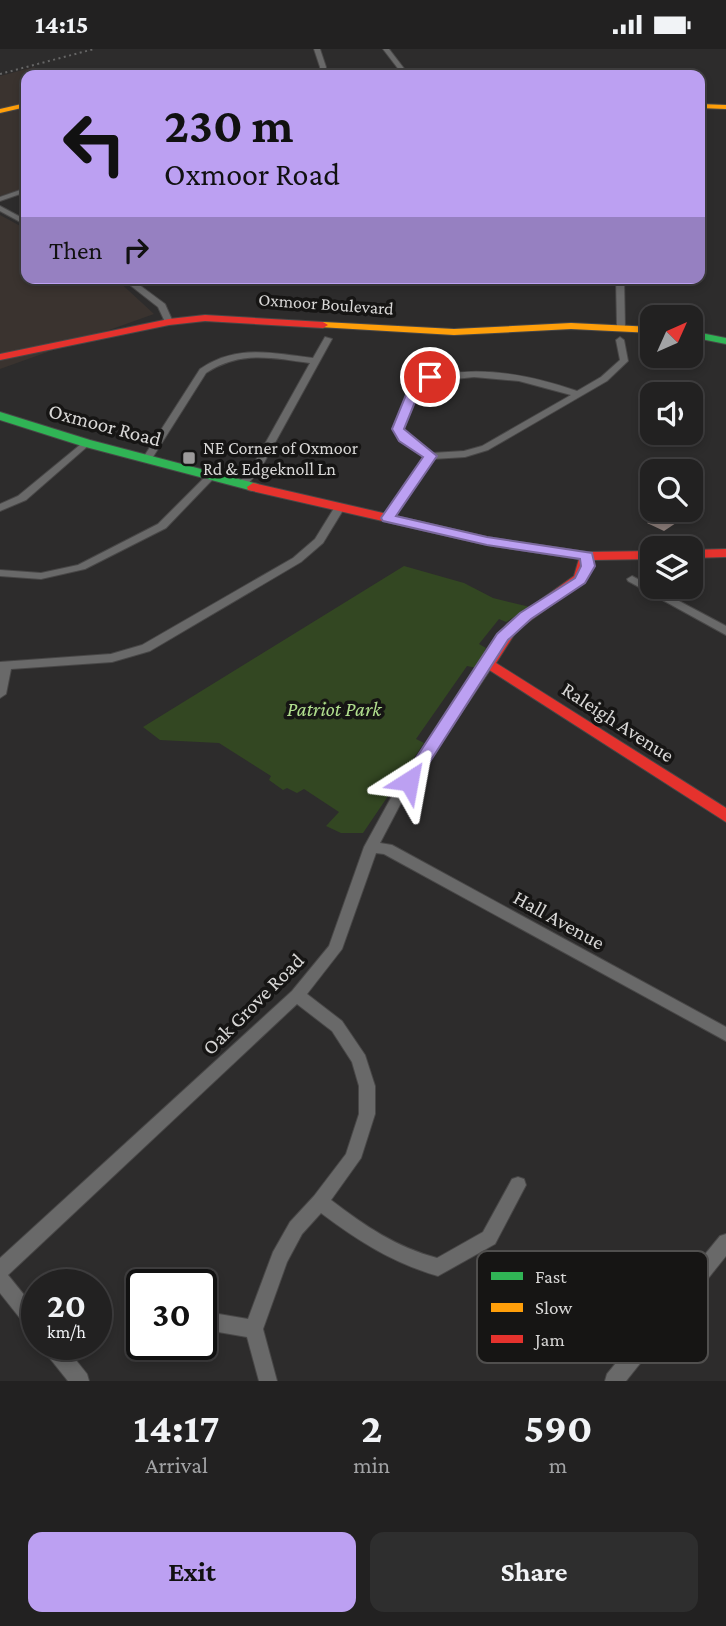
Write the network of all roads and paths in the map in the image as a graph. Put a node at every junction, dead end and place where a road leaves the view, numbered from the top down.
1 (317, 49) edge
2 (386, 49) edge
3 (323, 70) edge
4 (402, 70) edge
5 (21, 106) edge
6 (705, 106) edge
7 (726, 107) edge
8 (0, 111) edge
9 (21, 192) edge
10 (0, 198) edge
11 (0, 208) edge
12 (21, 220) edge
13 (134, 284) edge
14 (620, 284) edge
15 (169, 322) junction
16 (640, 332) edge
17 (621, 334) junction
18 (704, 337) edge
19 (328, 339) dead end
20 (726, 341) edge
21 (0, 357) edge
22 (314, 361) junction
23 (578, 394) junction
24 (0, 416) edge
25 (86, 443) junction
26 (430, 456) junction
27 (148, 458) junction
28 (211, 476) junction
29 (242, 485) junction
30 (340, 507) junction
31 (0, 508) edge
32 (388, 518) junction
33 (703, 554) edge
34 (726, 554) edge
35 (640, 555) edge
36 (587, 556) junction
37 (0, 573) edge
38 (632, 579) dead end
39 (726, 631) edge
40 (488, 664) junction
41 (3, 666) edge
42 (0, 694) edge
43 (726, 816) edge
44 (371, 847) junction
45 (297, 995) junction
46 (726, 1035) edge
47 (518, 1185) dead end
48 (320, 1202) junction
49 (726, 1242) edge
50 (708, 1264) edge
51 (0, 1270) edge
52 (0, 1279) edge
53 (21, 1306) edge
54 (217, 1323) edge
55 (254, 1329) junction
56 (64, 1360) edge
57 (629, 1363) edge
58 (80, 1381) edge
59 (268, 1381) edge
60 (614, 1381) edge

1 - 3 street
2 - 4 street
5 - 8 street
6 - 7 street
9 - 10 street
11 - 12 street
13 - 15 street
14 - 17 street
15 - 17 street, Oxmoor Boulevard
15 - 21 street, Oxmoor Boulevard
16 - 17 street, Oxmoor Boulevard
17 - 23 street
18 - 20 street
19 - 22 street
22 - 27 street
22 - 29 street
23 - 26 street
23 - 26 street
24 - 25 street, Oxmoor Road
25 - 27 street, Oxmoor Road
25 - 31 street
26 - 32 street
27 - 28 street, Oxmoor Road
28 - 29 street, Oxmoor Road
28 - 37 street
29 - 30 street, Oxmoor Road
30 - 32 street, Oxmoor Road
30 - 41 street
32 - 36 street, Oxmoor Road
33 - 34 street
35 - 36 street, Oxmoor Road
36 - 40 street, Oak Grove Road
38 - 39 street
40 - 43 street, Raleigh Avenue
40 - 44 street, Oak Grove Road
41 - 42 street
44 - 45 street, Oak Grove Road
44 - 46 street, Hall Avenue
45 - 48 street
45 - 51 street, Oak Grove Road
47 - 48 street
48 - 55 street
49 - 50 street
52 - 53 street
54 - 55 street
55 - 59 street
56 - 58 street
57 - 60 street

